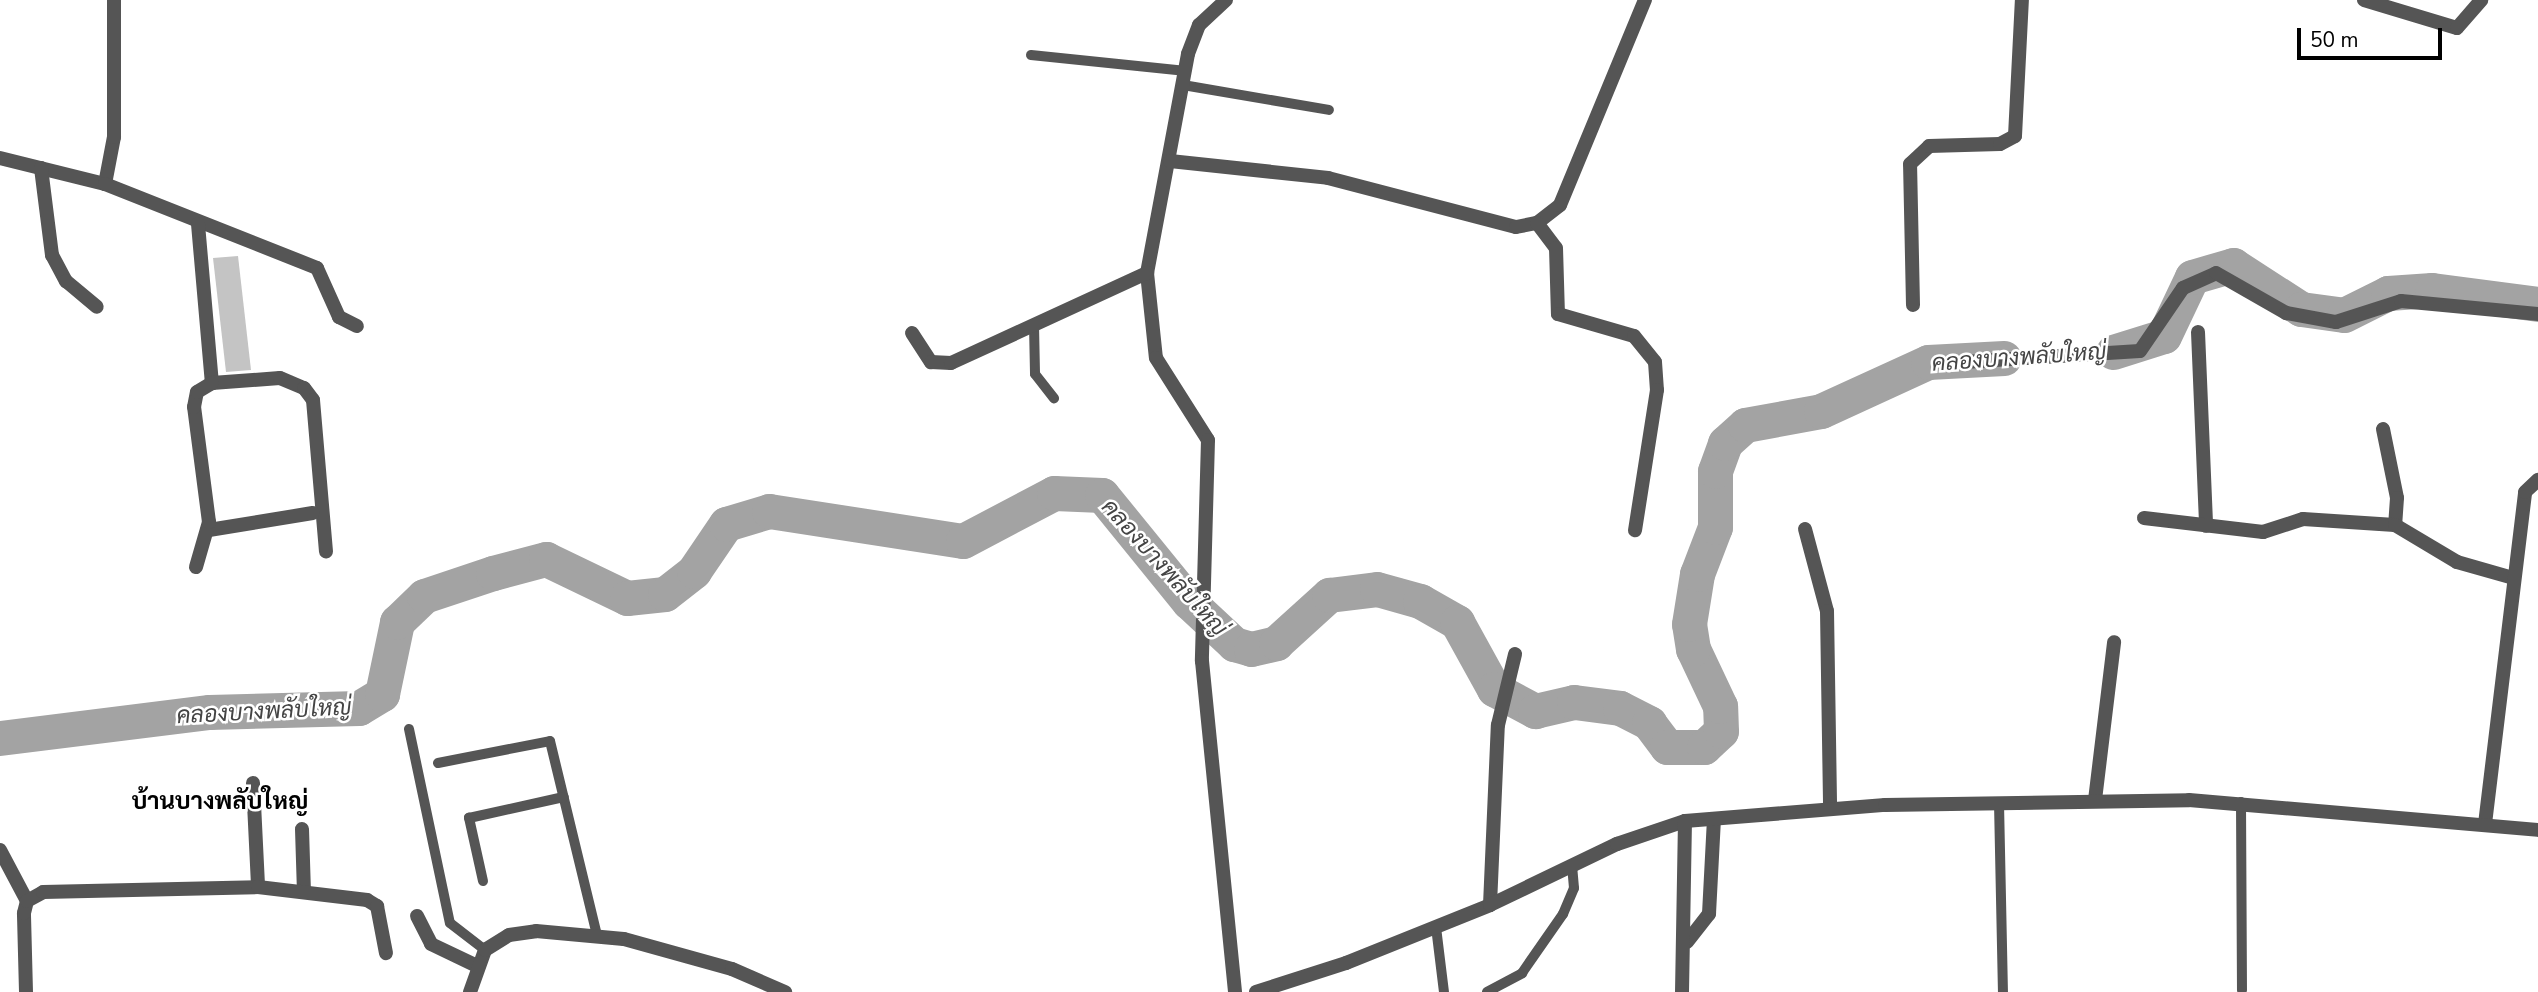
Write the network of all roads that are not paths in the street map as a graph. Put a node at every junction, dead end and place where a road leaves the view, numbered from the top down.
1 (114, 0) edge
2 (1226, 0) edge
3 (1645, 0) edge
4 (2022, 0) edge
5 (2364, 0) edge
6 (2481, 0) edge
7 (1031, 55) dead end
8 (1184, 78) junction
9 (1329, 110) dead end
10 (0, 158) edge
11 (1170, 161) junction
12 (41, 168) junction
13 (104, 184) junction
14 (1538, 223) junction
15 (198, 224) junction
16 (1147, 273) junction
17 (1913, 304) dead end
18 (97, 306) dead end
19 (2538, 314) edge
20 (1034, 325) junction
21 (357, 326) dead end
22 (2198, 332) dead end
23 (912, 333) dead end
24 (1964, 362) dead end
25 (212, 383) junction
26 (1054, 398) dead end
27 (2383, 429) dead end
28 (2538, 480) edge
29 (313, 513) dead end
30 (2144, 518) dead end
31 (2395, 525) junction
32 (2206, 526) junction
33 (1805, 529) dead end
34 (209, 530) junction
35 (1635, 530) dead end
36 (326, 551) dead end
37 (196, 567) dead end
38 (2512, 578) junction
39 (2114, 642) dead end
40 (1515, 654) dead end
41 (409, 729) dead end
42 (438, 763) dead end
43 (253, 783) dead end
44 (564, 797) junction
45 (2095, 800) junction
46 (2241, 802) junction
47 (1999, 803) junction
48 (1830, 809) junction
49 (1714, 819) junction
50 (1685, 821) junction
51 (2485, 824) junction
52 (302, 828) dead end
53 (2538, 830) edge
54 (0, 850) edge
55 (1572, 866) junction
56 (483, 881) dead end
57 (258, 887) junction
58 (304, 892) junction
59 (27, 901) junction
60 (1490, 905) junction
61 (417, 916) dead end
62 (1436, 927) junction
63 (597, 935) junction
64 (1687, 942) junction
65 (485, 950) junction
66 (386, 953) dead end
67 (475, 965) junction
68 (2242, 990) dead end
69 (26, 992) edge
70 (470, 992) edge
71 (785, 992) edge
72 (1235, 992) edge
73 (1256, 992) edge
74 (1444, 992) edge
75 (1487, 992) edge
76 (1682, 992) edge
77 (2003, 992) edge

1 - 13 street
2 - 8 street
3 - 14 street
4 - 17 street
5 - 6 street
7 - 8 lane
8 - 9 lane
8 - 11 street
10 - 12 street
11 - 14 street
11 - 16 street
12 - 13 street
12 - 18 street
13 - 15 street
14 - 35 street
15 - 21 street
15 - 25 street
16 - 20 street
16 - 72 street
19 - 24 street
20 - 23 street
20 - 26 lane
22 - 32 street
25 - 34 street
25 - 36 street
27 - 31 street
28 - 38 street
29 - 34 street
30 - 32 street
31 - 32 street
31 - 38 street
33 - 48 street
34 - 37 street
38 - 51 street
39 - 45 street
40 - 60 street
41 - 65 lane
42 - 44 lane
43 - 57 street
44 - 56 lane
44 - 63 lane
45 - 46 street
45 - 47 street
46 - 51 street
46 - 68 lane
47 - 48 street
47 - 77 lane
48 - 49 street
49 - 50 street
49 - 64 street
50 - 55 street
50 - 64 street
51 - 53 street
52 - 58 street
54 - 59 street
55 - 60 street
55 - 75 lane
57 - 58 street
57 - 59 street
58 - 66 street
59 - 69 street
60 - 62 street
61 - 67 street
62 - 73 street
62 - 74 lane
63 - 65 street
63 - 71 street
64 - 76 street
65 - 67 street
67 - 70 street

